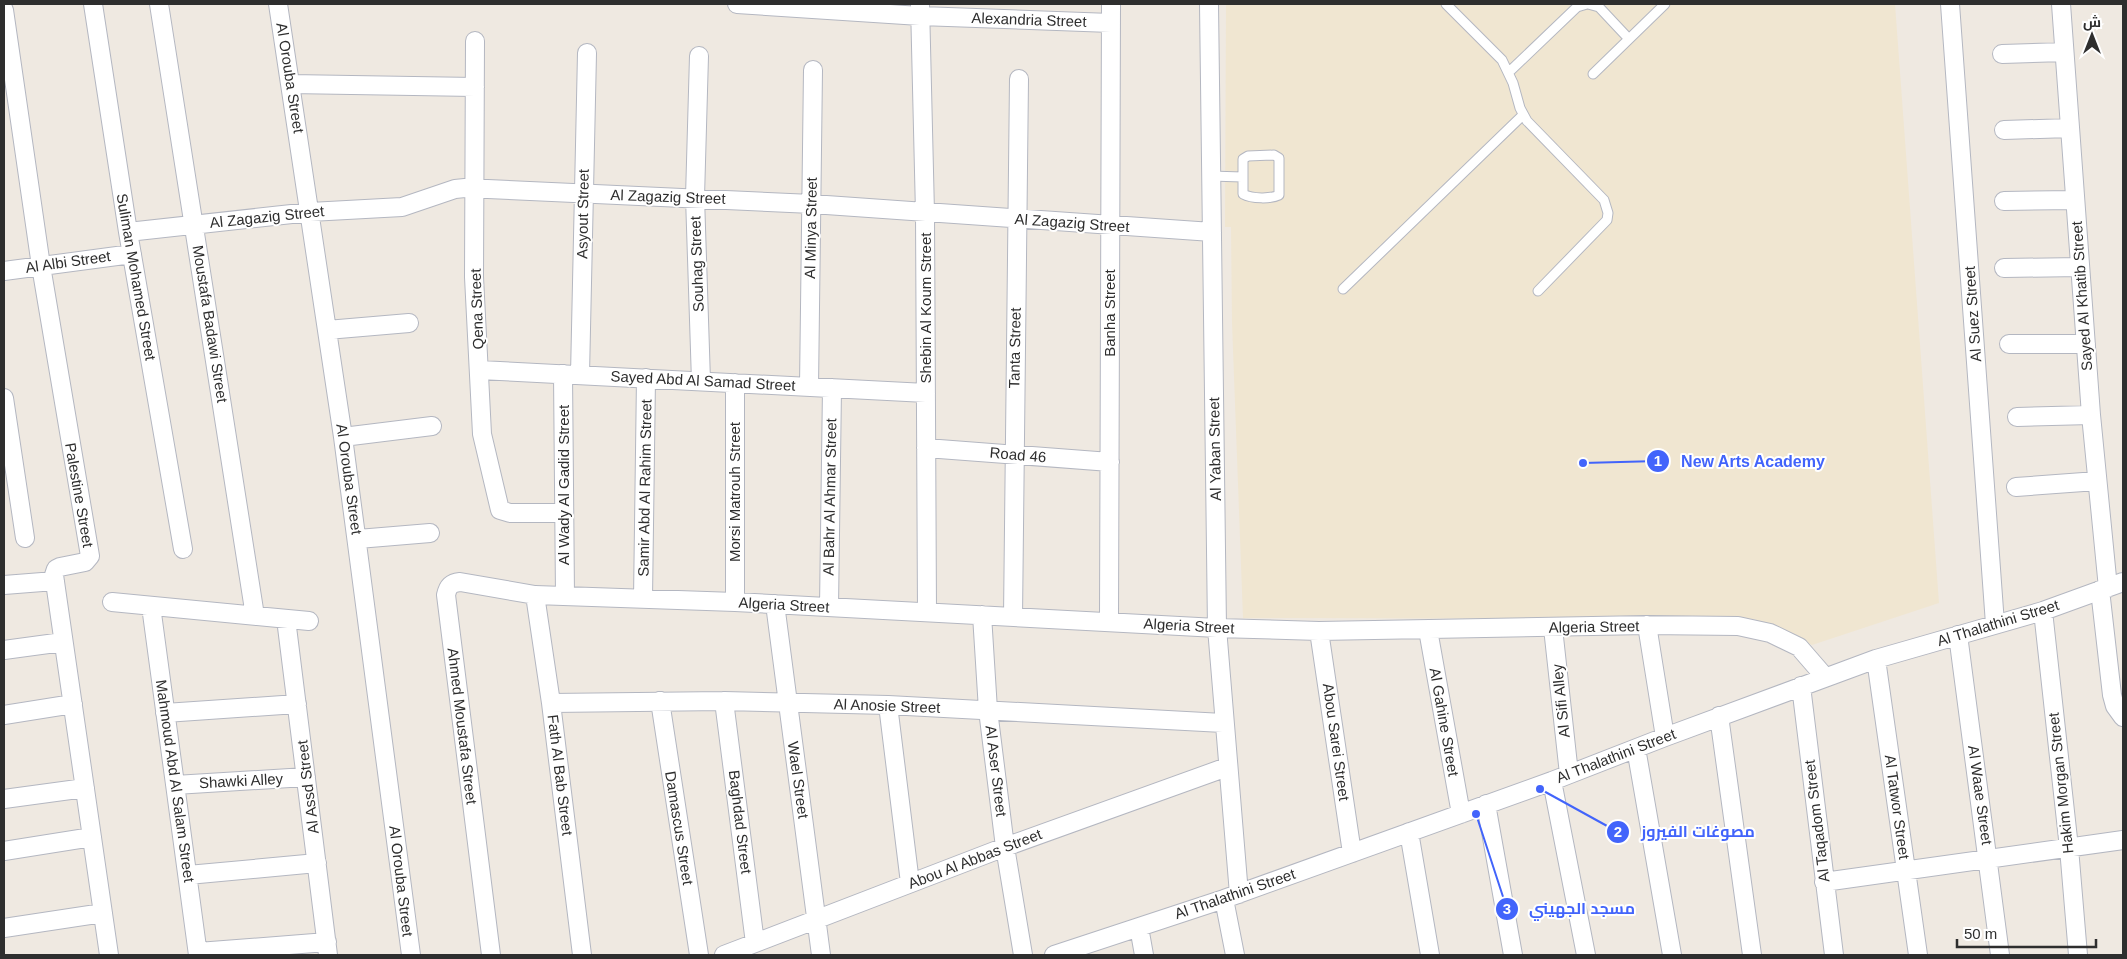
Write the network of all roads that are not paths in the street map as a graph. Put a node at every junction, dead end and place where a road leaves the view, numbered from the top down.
1 (94, 4) edge
2 (159, 4) edge
3 (278, 4) edge
4 (737, 4) edge
5 (1111, 4) edge
6 (1209, 4) edge
7 (1446, 4) edge
8 (1587, 4) edge
9 (1665, 4) edge
10 (1950, 4) edge
11 (2061, 4) edge
12 (4, 10) edge
13 (920, 10) edge
14 (1111, 23) junction
15 (1629, 39) junction
16 (475, 41) dead end
17 (2064, 52) junction
18 (586, 53) dead end
19 (2002, 54) dead end
20 (699, 56) dead end
21 (813, 70) dead end
22 (1509, 72) junction
23 (1593, 74) dead end
24 (1019, 79) dead end
25 (290, 84) junction
26 (475, 87) junction
27 (1524, 115) junction
28 (2070, 128) junction
29 (2004, 130) dead end
30 (1211, 176) junction
31 (1242, 177) junction
32 (476, 189) junction
33 (584, 193) junction
34 (695, 197) junction
35 (2075, 200) junction
36 (2004, 201) dead end
37 (812, 204) junction
38 (310, 212) junction
39 (925, 213) junction
40 (1017, 219) junction
41 (194, 225) junction
42 (1111, 225) junction
43 (128, 232) junction
44 (1212, 232) junction
45 (132, 254) junction
46 (41, 266) junction
47 (2080, 267) junction
48 (2004, 268) dead end
49 (4, 271) edge
50 (1343, 289) dead end
51 (1538, 291) dead end
52 (409, 322) dead end
53 (327, 330) junction
54 (2008, 344) dead end
55 (2086, 344) junction
56 (479, 370) junction
57 (572, 374) junction
58 (646, 378) junction
59 (700, 381) junction
60 (735, 383) junction
61 (810, 386) junction
62 (832, 388) junction
63 (926, 393) junction
64 (4, 398) edge
65 (2091, 415) junction
66 (2017, 417) dead end
67 (432, 426) dead end
68 (343, 437) junction
69 (926, 448) junction
70 (1014, 455) junction
71 (1110, 462) junction
72 (2097, 481) junction
73 (2016, 487) dead end
74 (564, 513) junction
75 (430, 533) dead end
76 (25, 538) dead end
77 (358, 539) junction
78 (183, 549) dead end
79 (55, 581) junction
80 (4, 586) edge
81 (2110, 587) edge
82 (535, 595) junction
83 (564, 596) junction
84 (643, 599) junction
85 (112, 602) dead end
86 (734, 602) junction
87 (775, 604) junction
88 (151, 606) junction
89 (829, 607) junction
90 (2042, 611) junction
91 (927, 612) junction
92 (982, 615) junction
93 (255, 616) junction
94 (1013, 617) junction
95 (286, 619) junction
96 (309, 621) dead end
97 (1109, 622) junction
98 (1995, 624) junction
99 (1647, 625) junction
100 (1217, 628) junction
101 (1554, 628) junction
102 (1428, 630) junction
103 (1319, 631) junction
104 (1958, 635) junction
105 (63, 642) junction
106 (4, 650) edge
107 (1876, 659) junction
108 (1825, 677) junction
109 (1801, 686) junction
110 (660, 701) junction
111 (724, 702) junction
112 (788, 702) junction
113 (551, 703) junction
114 (72, 704) junction
115 (297, 704) junction
116 (888, 705) junction
117 (988, 710) junction
118 (165, 713) junction
119 (4, 715) edge
120 (1719, 716) junction
121 (2123, 717) edge
122 (1223, 723) junction
123 (1664, 736) junction
124 (1636, 748) junction
125 (1227, 767) junction
126 (1569, 774) junction
127 (306, 777) junction
128 (1552, 781) junction
129 (175, 785) junction
130 (85, 788) junction
131 (4, 799) edge
132 (1486, 804) junction
133 (1460, 814) junction
134 (1409, 832) junction
135 (92, 837) junction
136 (2123, 840) edge
137 (1005, 847) junction
138 (2069, 848) junction
139 (4, 851) edge
140 (1352, 853) junction
141 (1988, 859) junction
142 (317, 863) junction
143 (1906, 870) junction
144 (188, 875) junction
145 (1824, 882) junction
146 (910, 883) junction
147 (1231, 896) junction
148 (103, 913) junction
149 (816, 920) junction
150 (1139, 927) junction
151 (4, 928) edge
152 (755, 943) junction
153 (327, 948) edge
154 (198, 954) edge
155 (109, 955) edge
156 (411, 955) edge
157 (491, 955) edge
158 (582, 955) edge
159 (699, 955) edge
160 (724, 955) edge
161 (821, 955) edge
162 (1023, 955) edge
163 (1056, 955) edge
164 (1144, 955) edge
165 (1235, 955) edge
166 (1430, 955) edge
167 (1513, 955) edge
168 (1586, 955) edge
169 (1672, 955) edge
170 (1752, 955) edge
171 (1834, 955) edge
172 (1918, 955) edge
173 (2000, 955) edge
174 (2078, 955) edge

1 - 43 street, Suliman Mohamed Street
2 - 41 street, Moustafa Badawi Street
3 - 25 street, Al Orouba Street
4 - 13 street, Alexandria Street
5 - 14 street, Banha Street
6 - 30 street, Al Yaban Street
7 - 22 lane
8 - 15 lane
8 - 22 lane
9 - 15 lane
10 - 98 street, Al Suez Street
11 - 17 street, Sayed Al Khatib Street
12 - 46 street, Palestine Street
13 - 14 street, Alexandria Street
13 - 39 street, Shebin Al Koum Street
14 - 42 street, Banha Street
15 - 23 lane
16 - 26 street, Qena Street
17 - 19 street
17 - 28 street, Sayed Al Khatib Street
18 - 33 street, Asyout Street
20 - 34 street, Souhag Street
21 - 37 street, Al Minya Street
22 - 27 lane
24 - 40 street, Tanta Street
25 - 26 street
25 - 38 street, Al Orouba Street
26 - 32 street, Qena Street
27 - 50 lane
27 - 51 lane
28 - 29 street
28 - 35 street, Sayed Al Khatib Street
30 - 31 lane
30 - 44 street, Al Yaban Street
31 - 31 lane
32 - 33 street, Al Zagazig Street
32 - 38 street, Al Zagazig Street
32 - 56 street, Qena Street
33 - 34 street, Al Zagazig Street
33 - 57 street, Asyout Street
34 - 37 street, Al Zagazig Street
34 - 59 street, Souhag Street
35 - 36 street
35 - 47 street, Sayed Al Khatib Street
37 - 39 street, Al Zagazig Street
37 - 61 street, Al Minya Street
38 - 41 street, Al Zagazig Street
38 - 53 street, Al Orouba Street
39 - 40 street, Al Zagazig Street
39 - 63 street, Shebin Al Koum Street
40 - 42 street, Al Zagazig Street
40 - 70 street, Tanta Street
41 - 43 street, Al Zagazig Street
41 - 93 street, Moustafa Badawi Street
42 - 44 street, Al Zagazig Street
42 - 71 street, Banha Street
43 - 45 street, Suliman Mohamed Street
44 - 100 street, Al Yaban Street
45 - 46 street, Al Albi Street
45 - 78 street, Suliman Mohamed Street
46 - 49 street, Al Albi Street
46 - 79 street, Palestine Street
47 - 48 street
47 - 55 street, Sayed Al Khatib Street
52 - 53 street
53 - 68 street, Al Orouba Street
54 - 55 street
55 - 65 street, Sayed Al Khatib Street
56 - 57 street, Sayed Abd Al Samad Street
56 - 74 street, Qena Street
57 - 58 street, Sayed Abd Al Samad Street
57 - 74 street, Al Wady Al Gadid Street
58 - 59 street, Sayed Abd Al Samad Street
58 - 84 street, Samir Abd Al Rahim Street
59 - 60 street, Sayed Abd Al Samad Street
60 - 61 street, Sayed Abd Al Samad Street
60 - 86 street, Morsi Matrouh Street
61 - 62 street, Sayed Abd Al Samad Street
62 - 63 street, Sayed Abd Al Samad Street
62 - 89 street, Al Bahr Al Ahmar Street
63 - 69 street, Shebin Al Koum Street
64 - 76 street
65 - 66 street
65 - 72 street, Sayed Al Khatib Street
67 - 68 street
68 - 77 street, Al Orouba Street
69 - 70 street, Road 46
69 - 91 street, Shebin Al Koum Street
70 - 71 street, Road 46
70 - 94 street, Tanta Street
71 - 97 street, Banha Street
72 - 73 street
72 - 81 street, Sayed Al Khatib Street
74 - 83 street, Al Wady Al Gadid Street
75 - 77 street
77 - 156 street, Al Orouba Street
79 - 80 street
79 - 105 street
81 - 90 street, Al Thalathini Street
81 - 121 street, Sayed Al Khatib Street
82 - 83 street, Algeria Street
82 - 113 street, Fath Al Bab Street
82 - 157 street, Ahmed Moustafa Street
83 - 84 street, Algeria Street
84 - 86 street, Algeria Street
85 - 88 street
86 - 87 street, Algeria Street
87 - 89 street, Algeria Street
87 - 112 street, Wael Street
88 - 93 street
88 - 118 street, Mahmoud Abd Al Salam Street
89 - 91 street, Algeria Street
90 - 98 street, Al Thalathini Street
90 - 138 street, Hakim Morgan Street
91 - 92 street, Algeria Street
92 - 94 street, Algeria Street
92 - 117 street, Al Aser Street
93 - 95 street
94 - 97 street, Algeria Street
95 - 96 street
95 - 115 street, Al Assd Street
97 - 100 street, Algeria Street
98 - 104 street, Al Thalathini Street
99 - 101 street, Algeria Street
99 - 108 street, Algeria Street
99 - 123 street
100 - 103 street, Algeria Street
100 - 122 street, Al Yaban Street
101 - 102 street, Algeria Street
101 - 126 street, Al Sifi Alley
102 - 103 street, Algeria Street
102 - 133 street, Al Gahine Street
103 - 140 street, Abou Sarei Street
104 - 107 street, Al Thalathini Street
104 - 141 street, Al Waae Street
105 - 106 street
105 - 114 street
107 - 108 street, Al Thalathini Street
107 - 143 street, Al Tatwor Street
108 - 109 street, Al Thalathini Street
109 - 120 street, Al Thalathini Street
109 - 145 street, Al Taqadom Street
110 - 111 street, Al Anosie Street
110 - 113 street, Al Anosie Street
110 - 159 street, Damascus Street
111 - 112 street, Al Anosie Street
111 - 152 street, Baghdad Street
112 - 116 street, Al Anosie Street
112 - 149 street, Wael Street
113 - 158 street, Fath Al Bab Street
114 - 119 street
114 - 130 street
115 - 118 street
115 - 127 street, Al Assd Street
116 - 117 street, Al Anosie Street
116 - 146 street
117 - 122 street, Al Anosie Street
117 - 137 street, Al Aser Street
118 - 129 street, Mahmoud Abd Al Salam Street
120 - 123 street, Al Thalathini Street
120 - 170 street
122 - 125 street, Al Yaban Street
123 - 124 street, Al Thalathini Street
124 - 126 street, Al Thalathini Street
124 - 169 street
125 - 137 street, Abou Al Abbas Street
125 - 147 street, Al Yaban Street
126 - 128 street, Al Thalathini Street
127 - 129 street, Shawki Alley
127 - 142 street, Al Assd Street
128 - 132 street, Al Thalathini Street
128 - 168 street
129 - 144 street, Mahmoud Abd Al Salam Street
130 - 131 street
130 - 135 street
132 - 133 street, Al Thalathini Street
132 - 167 street
133 - 134 street, Al Thalathini Street
134 - 140 street, Al Thalathini Street
134 - 166 street
135 - 139 street
135 - 148 street
136 - 138 street
137 - 146 street, Abou Al Abbas Street
137 - 162 street, Al Aser Street
138 - 141 street
138 - 174 street, Hakim Morgan Street
140 - 147 street, Al Thalathini Street
141 - 143 street
141 - 173 street, Al Waae Street
142 - 144 street
142 - 153 street, Al Assd Street
143 - 145 street
143 - 172 street, Al Tatwor Street
144 - 154 street, Mahmoud Abd Al Salam Street
145 - 171 street, Al Taqadom Street
146 - 149 street, Abou Al Abbas Street
147 - 150 street, Al Thalathini Street
147 - 165 street, Al Yaban Street
148 - 151 street
148 - 155 street
149 - 152 street, Abou Al Abbas Street
149 - 161 street, Wael Street
150 - 163 street, Al Thalathini Street
150 - 164 street
152 - 160 street, Abou Al Abbas Street
153 - 154 street

